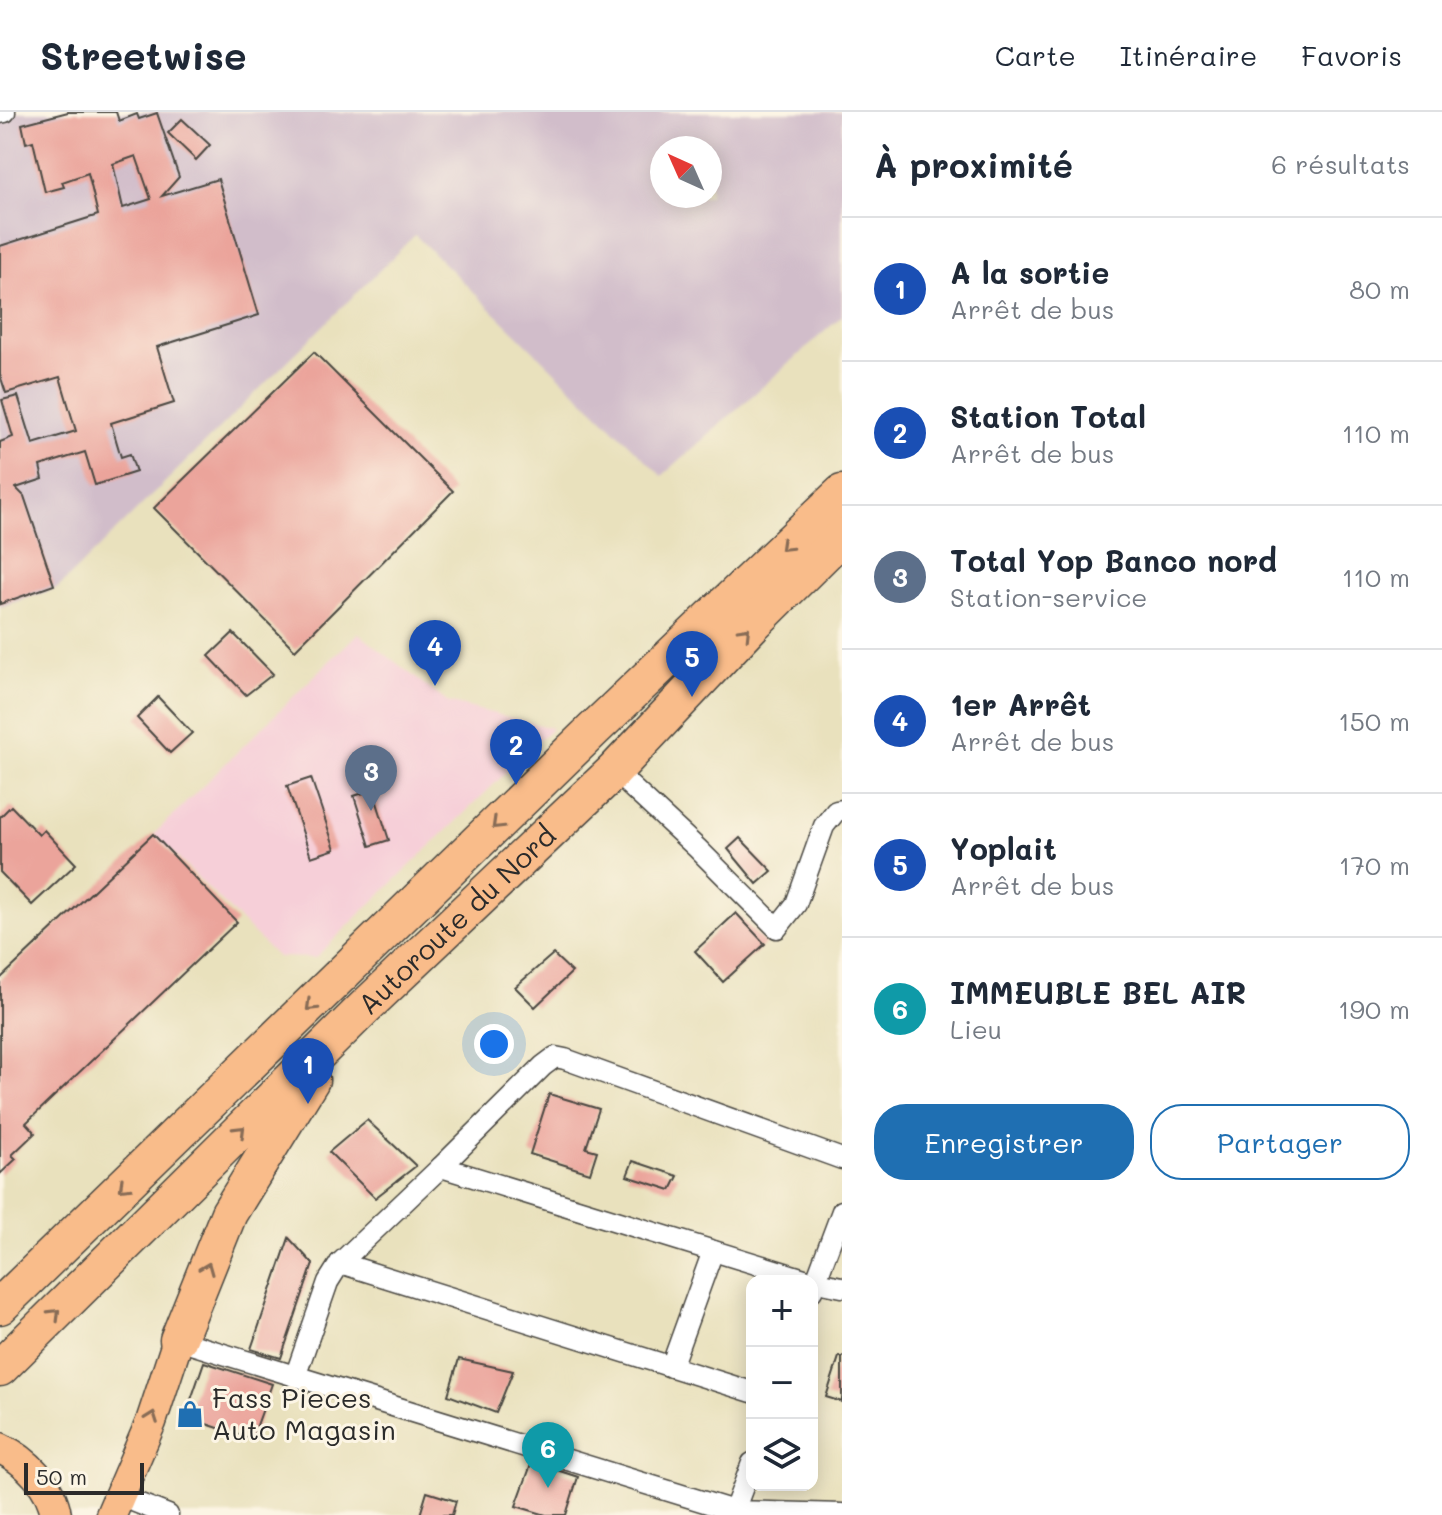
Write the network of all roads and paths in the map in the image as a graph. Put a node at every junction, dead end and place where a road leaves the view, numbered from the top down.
1 (842, 493) edge
2 (842, 536) edge
3 (614, 771) junction
4 (842, 810) edge
5 (364, 1008) junction
6 (842, 1159) edge
7 (441, 1167) junction
8 (842, 1211) edge
9 (713, 1251) junction
10 (340, 1263) junction
11 (785, 1275) edge
12 (816, 1275) edge
13 (818, 1285) edge
14 (842, 1287) edge
15 (0, 1306) edge
16 (178, 1340) junction
17 (671, 1367) junction
18 (0, 1368) edge
19 (295, 1377) junction
20 (746, 1390) edge
21 (0, 1448) edge
22 (746, 1479) edge
23 (116, 1506) edge
24 (733, 1513) edge
25 (842, 1514) edge
26 (56, 1515) edge
27 (168, 1515) edge

1 -> 15 highway, Autoroute du Nord
3 -> 2 highway, Autoroute du Nord
3 - 4 street
3 - 5 highway, Autoroute du Nord
16 -> 5 highway
18 -> 5 highway, Autoroute du Nord
6 - 7 street
7 - 9 street
7 - 10 street
8 - 12 street
9 - 11 street
9 - 17 street
10 - 17 street
10 - 19 street
13 - 14 street
16 - 19 street
23 -> 16 main road
17 - 20 street
19 - 24 street
21 - 26 main road
22 - 24 street
23 - 27 street
24 - 25 street

